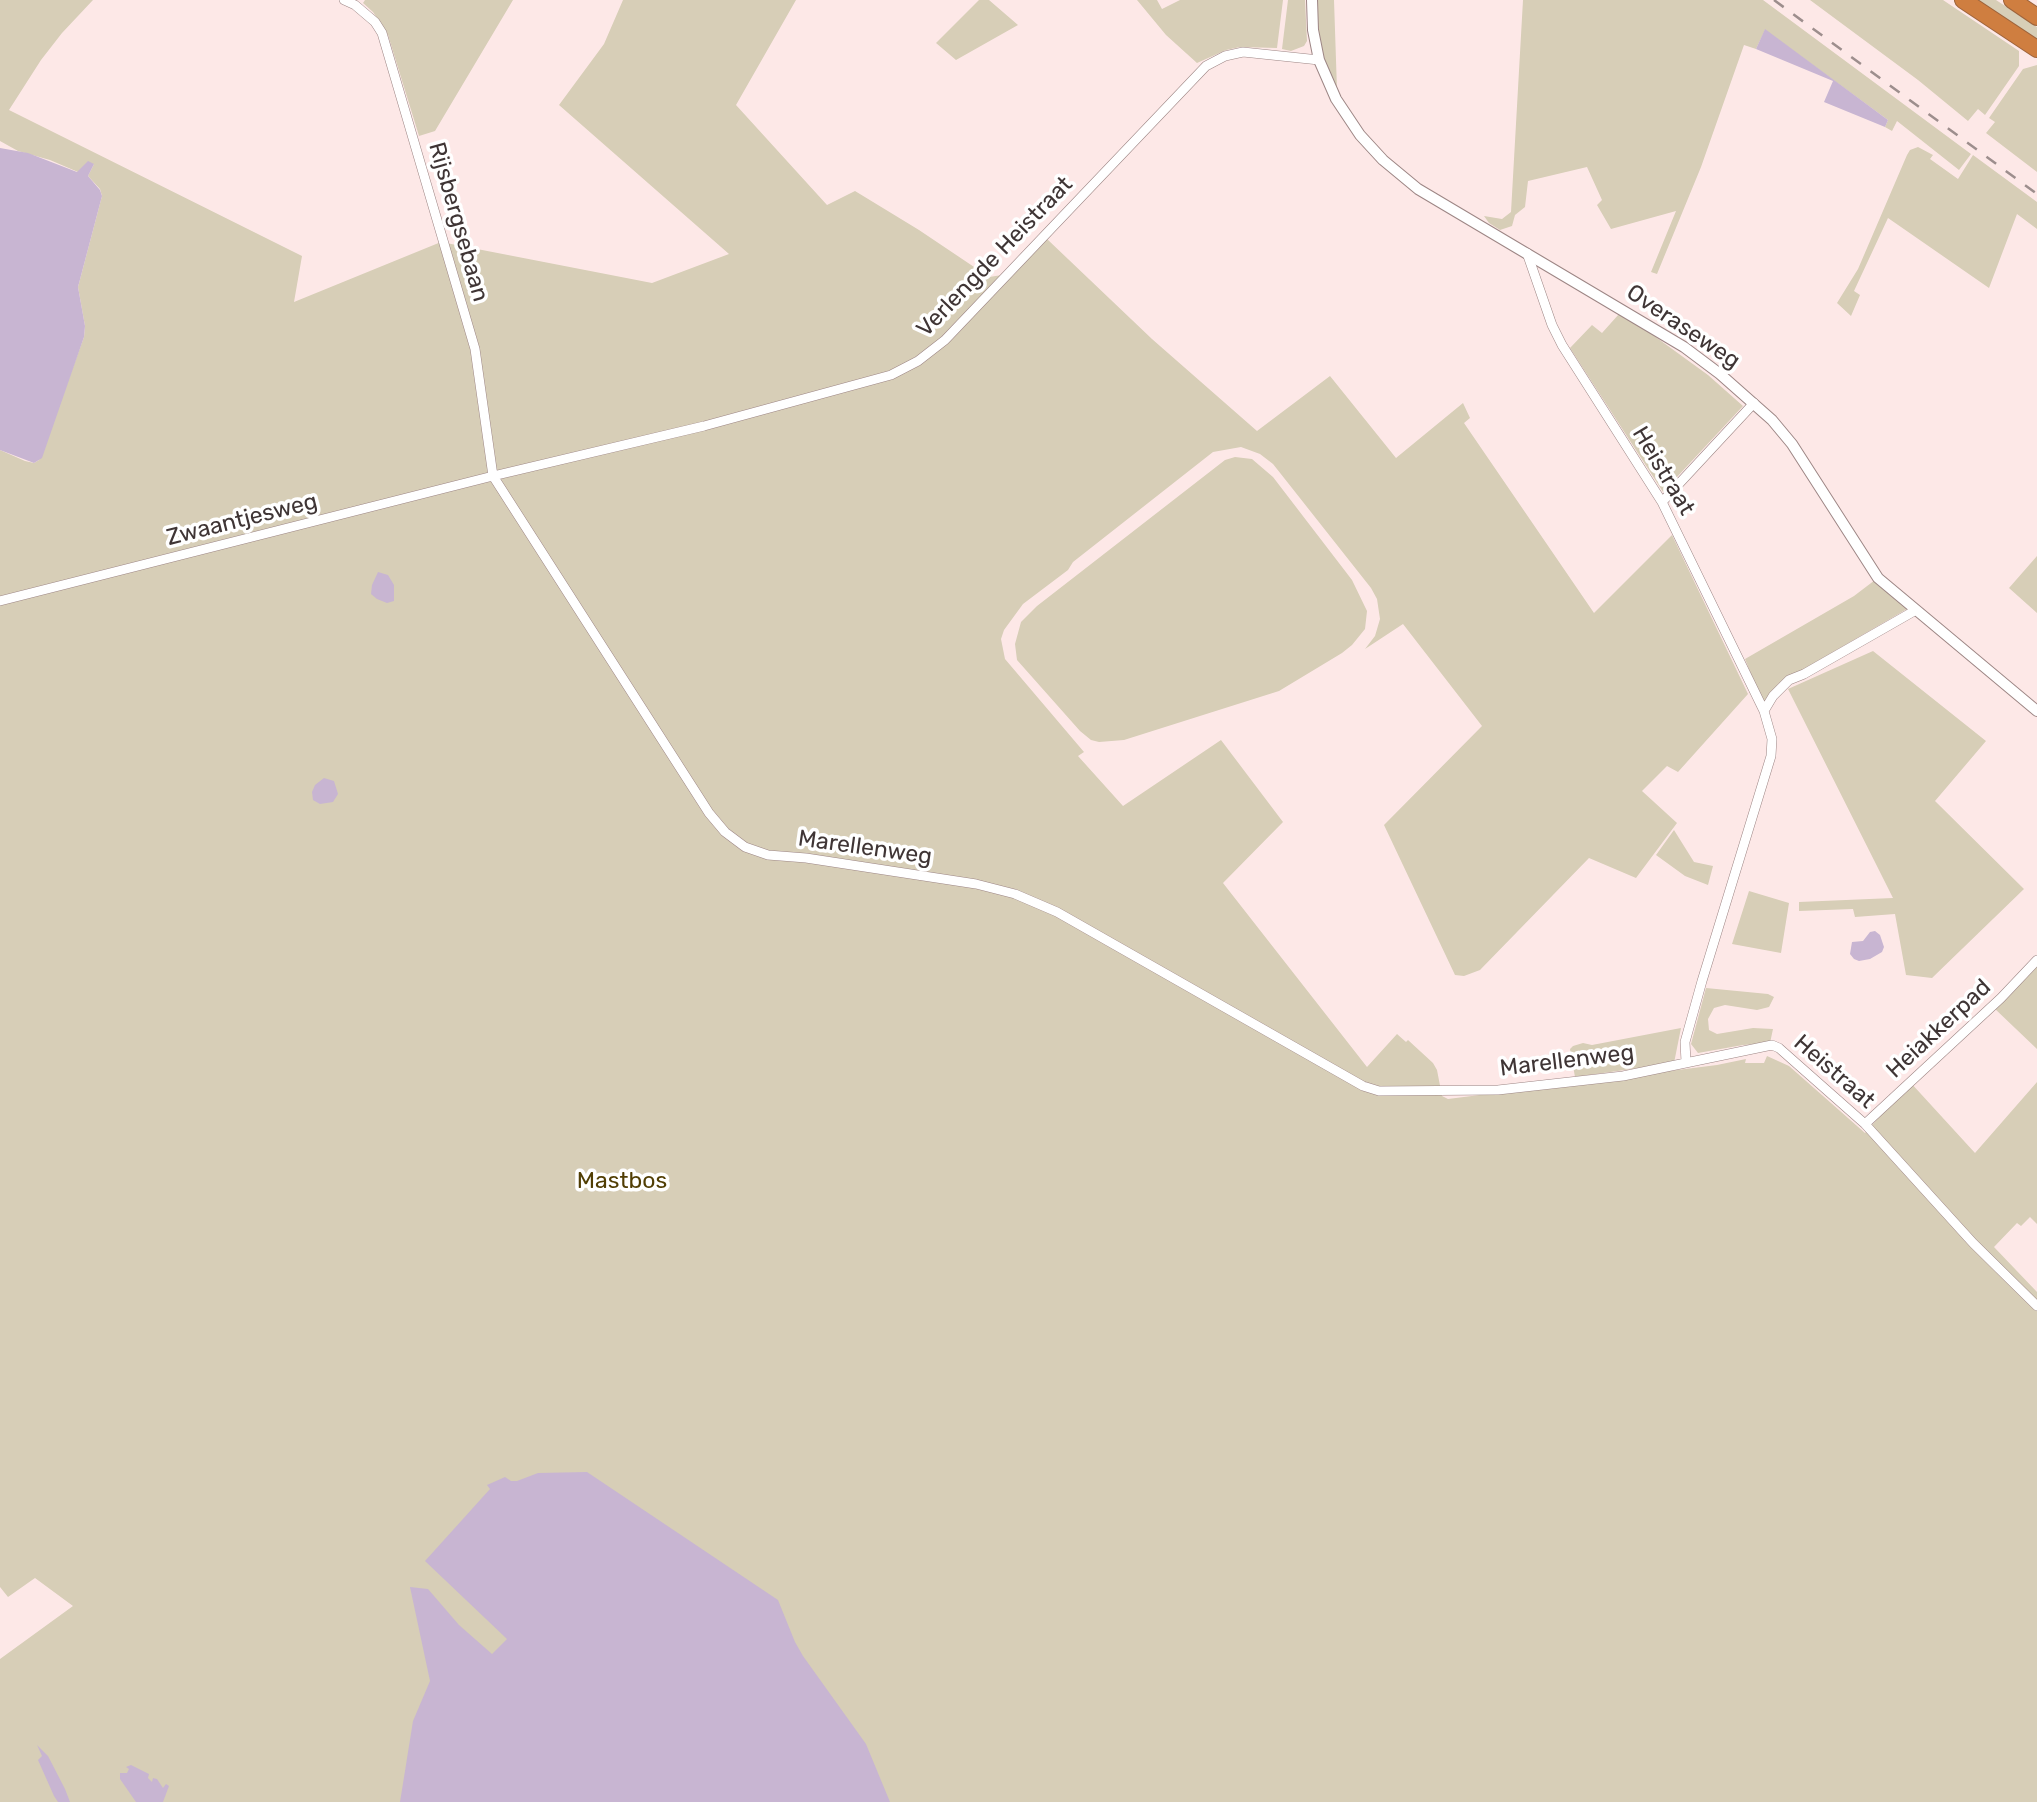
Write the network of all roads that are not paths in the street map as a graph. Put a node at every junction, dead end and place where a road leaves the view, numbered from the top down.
1 (344, 0) edge
2 (1312, 0) edge
3 (1963, 0) edge
4 (2012, 0) edge
5 (2037, 17) edge
6 (2037, 49) edge
7 (1319, 60) junction
8 (1527, 253) junction
9 (1754, 403) junction
10 (493, 475) junction
11 (1662, 502) junction
12 (0, 601) edge
13 (1916, 610) junction
14 (2037, 710) edge
15 (1764, 711) junction
16 (2037, 960) edge
17 (1686, 1062) junction
18 (1865, 1124) junction
19 (2037, 1306) edge

1 - 10 street, Rijsbergsebaan
2 - 7 street, Overaseweg
3 - 6 highway
4 - 5 highway
7 - 8 street, Overaseweg
7 - 10 street, Verlengde Heistraat
8 - 9 street, Overaseweg
8 - 11 street, Heistraat
9 - 11 street
9 - 13 street, Overaseweg
10 - 12 street, Zwaantjesweg
10 - 17 street, Marellenweg
11 - 15 street, Heistraat
13 - 14 street, Overaseweg
13 - 15 street
15 - 17 street, Heistraat
16 - 18 street, Heiakkerpad
17 - 18 street, Heistraat
18 - 19 street, Heistraat

